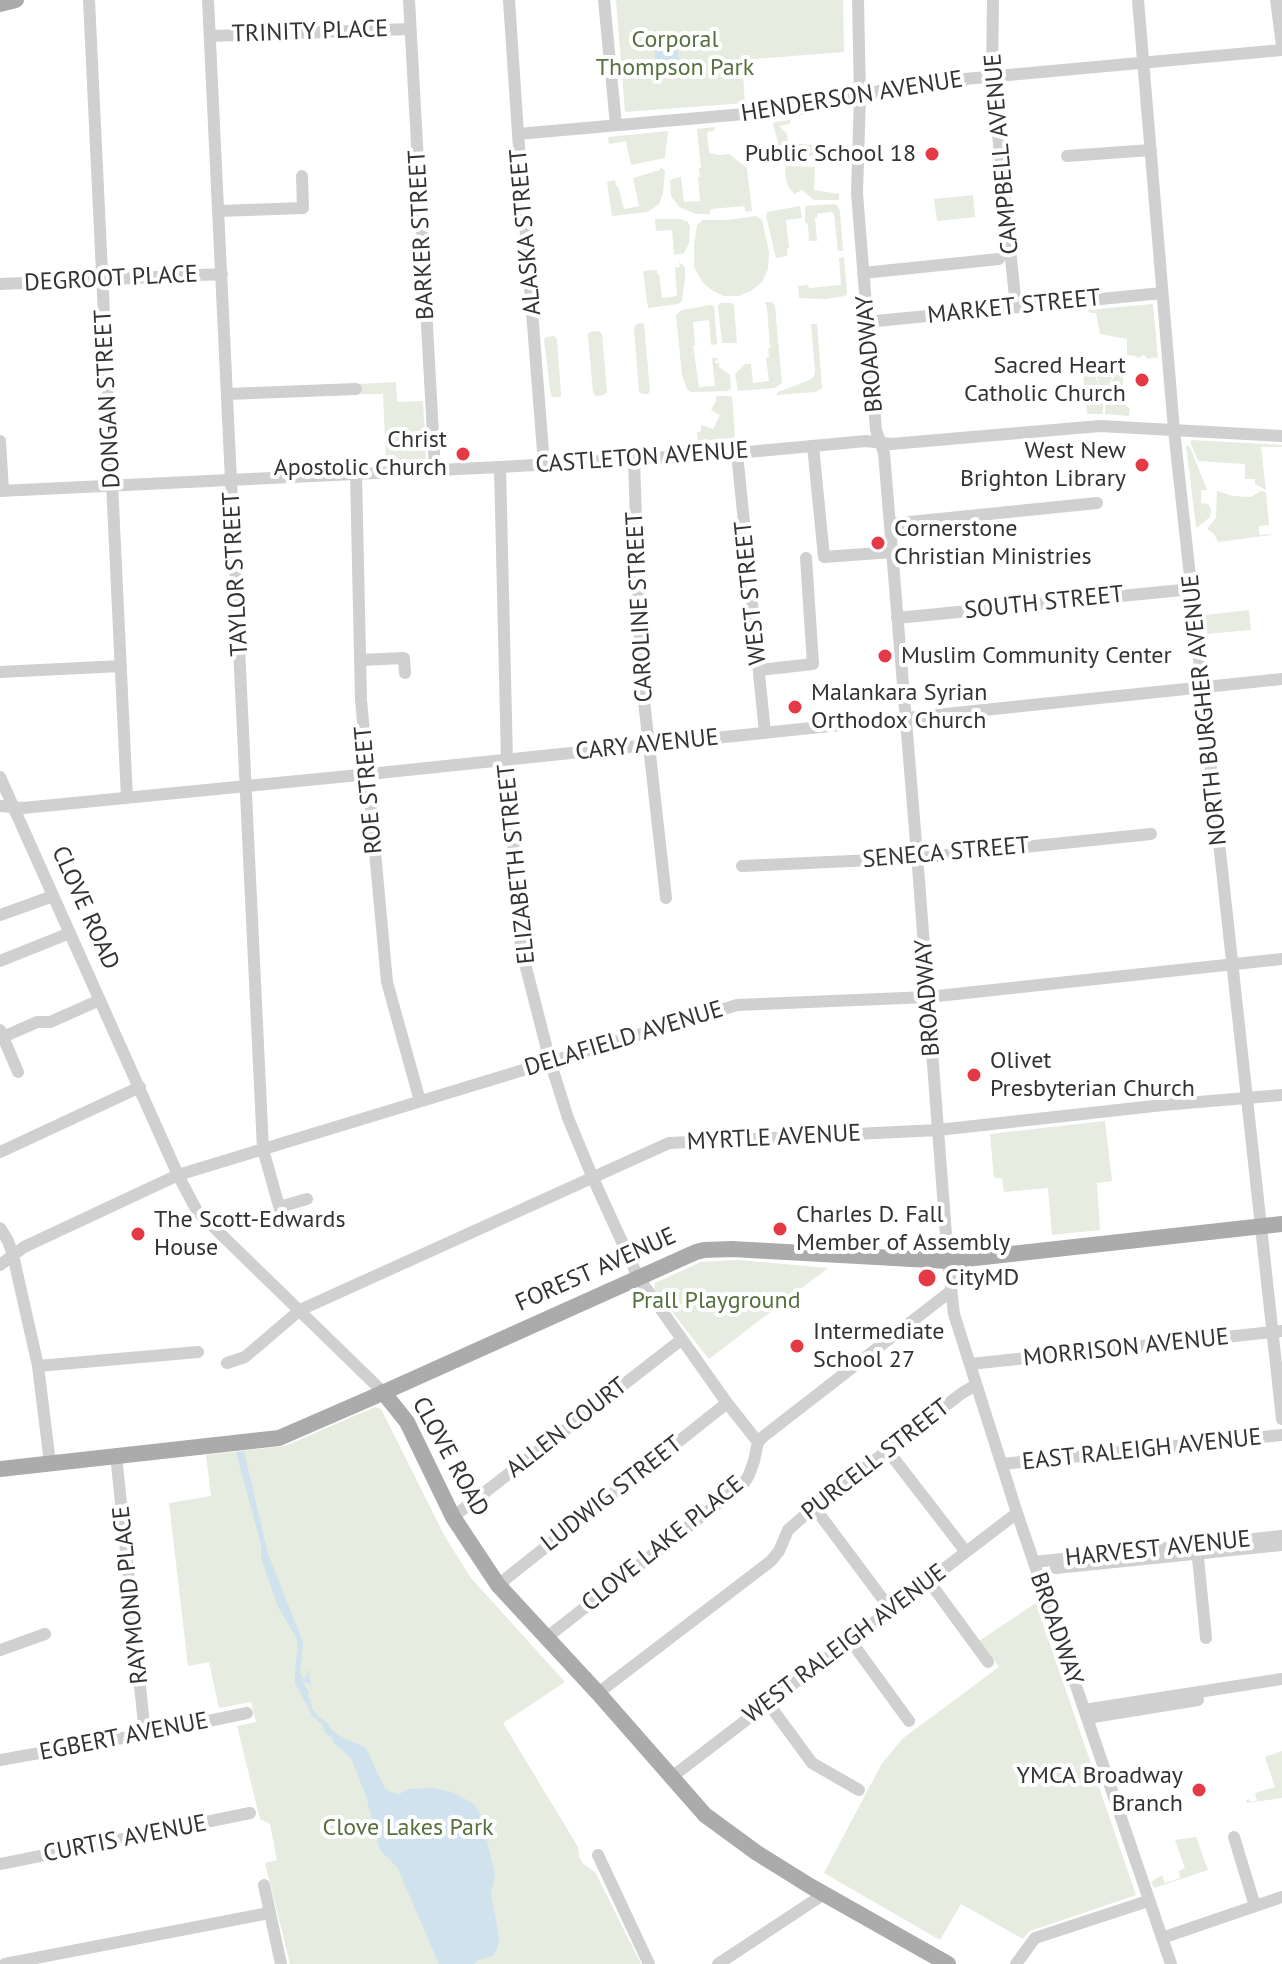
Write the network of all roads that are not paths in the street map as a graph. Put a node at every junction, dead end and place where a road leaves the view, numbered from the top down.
1 (16, 0) edge
2 (89, 0) edge
3 (208, 0) edge
4 (409, 0) edge
5 (509, 0) edge
6 (604, 0) edge
7 (858, 0) edge
8 (993, 0) edge
9 (1138, 0) edge
10 (1276, 0) edge
11 (0, 4) edge
12 (410, 29) junction
13 (210, 36) junction
14 (1282, 48) edge
15 (1143, 62) junction
16 (992, 77) junction
17 (860, 95) junction
18 (616, 125) junction
19 (518, 134) junction
20 (1151, 150) junction
21 (1067, 156) dead end
22 (302, 176) dead end
23 (219, 211) junction
24 (999, 259) dead end
25 (863, 273) junction
26 (222, 274) junction
27 (103, 280) junction
28 (0, 284) edge
29 (1162, 293) junction
30 (1016, 307) junction
31 (866, 322) junction
32 (356, 389) dead end
33 (228, 394) junction
34 (1174, 430) junction
35 (1282, 436) edge
36 (0, 441) edge
37 (879, 442) junction
38 (813, 446) junction
39 (737, 453) junction
40 (634, 459) junction
41 (544, 464) junction
42 (500, 467) junction
43 (435, 470) junction
44 (356, 474) junction
45 (232, 479) junction
46 (112, 485) junction
47 (2, 490) edge
48 (1097, 503) dead end
49 (890, 524) junction
50 (892, 552) junction
51 (806, 558) dead end
52 (1192, 589) junction
53 (897, 618) junction
54 (360, 660) junction
55 (121, 666) junction
56 (759, 670) junction
57 (0, 672) edge
58 (405, 673) dead end
59 (1282, 679) edge
60 (1203, 687) junction
61 (906, 718) junction
62 (765, 733) junction
63 (648, 745) junction
64 (507, 760) junction
65 (369, 774) junction
66 (0, 777) edge
67 (246, 786) junction
68 (127, 798) junction
69 (6, 806) edge
70 (1151, 834) dead end
71 (917, 858) junction
72 (742, 866) dead end
73 (53, 896) junction
74 (666, 898) dead end
75 (0, 915) edge
76 (70, 933) junction
77 (1282, 959) edge
78 (0, 961) edge
79 (1234, 963) junction
80 (928, 997) junction
81 (100, 1000) junction
82 (2, 1033) edge
83 (550, 1061) junction
84 (18, 1072) dead end
85 (140, 1087) junction
86 (1282, 1095) edge
87 (1248, 1098) junction
88 (420, 1101) junction
89 (938, 1130) junction
90 (263, 1149) junction
91 (0, 1152) edge
92 (178, 1175) junction
93 (592, 1176) junction
94 (307, 1199) dead end
95 (1282, 1224) edge
96 (1262, 1227) junction
97 (0, 1228) edge
98 (13, 1255) junction
99 (948, 1261) junction
100 (0, 1265) edge
101 (638, 1277) junction
102 (951, 1291) junction
103 (300, 1310) junction
104 (1277, 1332) edge
105 (681, 1340) junction
106 (198, 1352) dead end
107 (227, 1363) dead end
108 (970, 1364) junction
109 (38, 1366) junction
110 (976, 1385) junction
111 (383, 1392) junction
112 (727, 1403) junction
113 (1282, 1419) edge
114 (1282, 1435) edge
115 (758, 1442) junction
116 (888, 1451) junction
117 (116, 1455) junction
118 (50, 1463) junction
119 (1002, 1464) junction
120 (0, 1469) edge
121 (814, 1507) junction
122 (1017, 1513) junction
123 (453, 1517) junction
124 (1282, 1536) edge
125 (1282, 1545) edge
126 (1197, 1549) junction
127 (966, 1552) junction
128 (1035, 1566) junction
129 (928, 1580) junction
130 (498, 1585) junction
131 (891, 1610) junction
132 (45, 1634) dead end
133 (546, 1638) junction
134 (1206, 1638) dead end
135 (850, 1640) junction
136 (0, 1650) edge
137 (988, 1662) dead end
138 (1282, 1679) edge
139 (1282, 1687) edge
140 (598, 1693) junction
141 (768, 1703) junction
142 (247, 1713) dead end
143 (1085, 1714) junction
144 (909, 1721) dead end
145 (145, 1734) junction
146 (0, 1760) edge
147 (673, 1776) junction
148 (859, 1790) dead end
149 (250, 1813) dead end
150 (1234, 1837) dead end
151 (598, 1855) dead end
152 (0, 1864) edge
153 (264, 1885) dead end
154 (824, 1894) junction
155 (1282, 1897) edge
156 (1148, 1901) junction
157 (1255, 1906) junction
158 (269, 1913) junction
159 (1162, 1938) junction
160 (5, 1964) edge
161 (281, 1964) edge
162 (649, 1964) edge
163 (718, 1964) edge
164 (948, 1964) edge
165 (1016, 1964) edge
166 (1171, 1964) edge

1 - 11 main road
2 - 27 street, DONGAN STREET
3 - 13 street, TAYLOR STREET
4 - 12 street, BARKER STREET
5 - 19 street, ALASKA STREET
6 - 18 street
7 - 17 street, BROADWAY
8 - 16 street, CAMPBELL AVENUE
9 - 15 street, NORTH BURGHER AVENUE
10 - 14 street
12 - 13 street, TRINITY PLACE
12 - 43 street, BARKER STREET
13 - 23 street, TAYLOR STREET
14 - 15 street, HENDERSON AVENUE
15 - 16 street, HENDERSON AVENUE
15 - 20 street, NORTH BURGHER AVENUE
16 - 17 street, HENDERSON AVENUE
16 - 30 street, CAMPBELL AVENUE
17 - 18 street, HENDERSON AVENUE
17 - 25 street, BROADWAY
18 - 19 street, HENDERSON AVENUE
19 - 41 street, ALASKA STREET
20 - 21 street
20 - 29 street, NORTH BURGHER AVENUE
22 - 23 street
23 - 26 street, TAYLOR STREET
24 - 25 street
25 - 31 street, BROADWAY
26 - 27 street, DEGROOT PLACE
26 - 33 street, TAYLOR STREET
27 - 28 street, DEGROOT PLACE
27 - 46 street, DONGAN STREET
29 - 30 street, MARKET STREET
29 - 34 street, NORTH BURGHER AVENUE
30 - 31 street, MARKET STREET
31 - 37 street, BROADWAY
32 - 33 street
33 - 45 street, TAYLOR STREET
34 - 35 street, CASTLETON AVENUE
34 - 37 street, CASTLETON AVENUE
34 - 52 street, NORTH BURGHER AVENUE
36 - 47 street
37 - 38 street, CASTLETON AVENUE
37 - 49 street, BROADWAY
38 - 39 street, CASTLETON AVENUE
38 - 50 street
39 - 40 street, CASTLETON AVENUE
39 - 56 street, WEST STREET
40 - 41 street, CASTLETON AVENUE
40 - 63 street, CAROLINE STREET
41 - 42 street, CASTLETON AVENUE
42 - 43 street, CASTLETON AVENUE
42 - 64 street, ELIZABETH STREET
43 - 44 street, CASTLETON AVENUE
44 - 45 street, CASTLETON AVENUE
44 - 54 street, ROE STREET
45 - 46 street, CASTLETON AVENUE
45 - 67 street, TAYLOR STREET
46 - 47 street, CASTLETON AVENUE
46 - 55 street, DONGAN STREET
48 - 49 street
49 - 50 street, BROADWAY
50 - 53 street, BROADWAY
51 - 56 street
52 - 53 street, SOUTH STREET
52 - 60 street, NORTH BURGHER AVENUE
53 - 61 street, BROADWAY
54 - 58 street
54 - 65 street, ROE STREET
55 - 57 street
55 - 68 street, DONGAN STREET
56 - 62 street, WEST STREET
59 - 60 street, CARY AVENUE
60 - 61 street, CARY AVENUE
60 - 79 street, NORTH BURGHER AVENUE
61 - 62 street, CARY AVENUE
61 - 71 street, BROADWAY
62 - 63 street, CARY AVENUE
63 - 64 street, CARY AVENUE
63 - 74 street, CAROLINE STREET
64 - 65 street, CARY AVENUE
64 - 83 street, ELIZABETH STREET
65 - 67 street, CARY AVENUE
65 - 88 street, ROE STREET
66 - 69 street, CLOVE ROAD
67 - 68 street, CARY AVENUE
67 - 90 street, TAYLOR STREET
68 - 69 street, CARY AVENUE
69 - 73 street, CLOVE ROAD
70 - 71 street, SENECA STREET
71 - 72 street, SENECA STREET
71 - 80 street, BROADWAY
73 - 75 street
73 - 76 street, CLOVE ROAD
76 - 78 street
76 - 81 street, CLOVE ROAD
77 - 79 street, DELAFIELD AVENUE
79 - 80 street, DELAFIELD AVENUE
79 - 87 street, NORTH BURGHER AVENUE
80 - 83 street, DELAFIELD AVENUE
80 - 89 street, BROADWAY
81 - 82 street
81 - 85 street, CLOVE ROAD
82 - 84 street
83 - 88 street, DELAFIELD AVENUE
83 - 93 street, ELIZABETH STREET
85 - 91 street
85 - 92 street, CLOVE ROAD
86 - 87 street, MYRTLE AVENUE
87 - 89 street, MYRTLE AVENUE
87 - 96 street, NORTH BURGHER AVENUE
88 - 90 street, DELAFIELD AVENUE
89 - 93 street, MYRTLE AVENUE
89 - 99 street, BROADWAY
90 - 92 street, DELAFIELD AVENUE
90 - 94 street, TAYLOR STREET
92 - 98 street, DELAFIELD AVENUE
92 - 103 street, CLOVE ROAD
93 - 101 street, ELIZABETH STREET
93 - 103 street, MYRTLE AVENUE
95 - 96 main road, FOREST AVENUE
96 - 99 main road, FOREST AVENUE
96 - 104 street, NORTH BURGHER AVENUE
97 - 98 street
98 - 100 street, DELAFIELD AVENUE
98 - 109 street
99 - 101 main road, FOREST AVENUE
99 - 102 street, BROADWAY
101 - 105 street, ELIZABETH STREET
101 - 111 main road, FOREST AVENUE
102 - 108 street, BROADWAY
102 - 115 street
103 - 107 street, MYRTLE AVENUE
103 - 111 street, CLOVE ROAD
104 - 108 street, MORRISON AVENUE
104 - 113 street, NORTH BURGHER AVENUE
105 - 112 street, ELIZABETH STREET
105 - 123 street, ALLEN COURT
106 - 109 street
108 - 110 street, BROADWAY
109 - 118 street
110 - 116 street, PURCELL STREET
110 - 119 street, BROADWAY
111 - 117 main road, FOREST AVENUE
111 - 123 main road, CLOVE ROAD
112 - 115 street, ELIZABETH STREET
112 - 130 street, LUDWIG STREET
114 - 119 street, EAST RALEIGH AVENUE
115 - 133 street, CLOVE LAKE PLACE
116 - 121 street, PURCELL STREET
116 - 127 street
117 - 118 main road, FOREST AVENUE
117 - 145 street, RAYMOND PLACE
118 - 120 main road, FOREST AVENUE
119 - 122 street, BROADWAY
121 - 131 street
121 - 140 street, PURCELL STREET
122 - 127 street, WEST RALEIGH AVENUE
122 - 128 street, BROADWAY
123 - 130 main road, CLOVE ROAD
124 - 126 street, HARVEST AVENUE
125 - 126 street, HARVEST AVENUE
126 - 128 street, HARVEST AVENUE
126 - 134 street
127 - 129 street, WEST RALEIGH AVENUE
128 - 143 street, BROADWAY
129 - 131 street, WEST RALEIGH AVENUE
129 - 137 street
130 - 133 main road, CLOVE ROAD
131 - 135 street, WEST RALEIGH AVENUE
132 - 136 street
133 - 140 main road, CLOVE ROAD
135 - 141 street, WEST RALEIGH AVENUE
135 - 144 street
138 - 143 street
139 - 143 street
140 - 147 main road, CLOVE ROAD
141 - 147 street, WEST RALEIGH AVENUE
141 - 148 street
142 - 145 street, EGBERT AVENUE
143 - 156 street, BROADWAY
145 - 146 street, EGBERT AVENUE
147 - 154 main road, CLOVE ROAD
149 - 152 street, CURTIS AVENUE
150 - 157 street
151 - 162 street
153 - 158 street
154 - 163 street
154 - 164 main road, CLOVE ROAD
155 - 157 street
156 - 159 street, BROADWAY
156 - 165 street
157 - 159 street
158 - 160 street
158 - 161 street
159 - 166 street, BROADWAY

